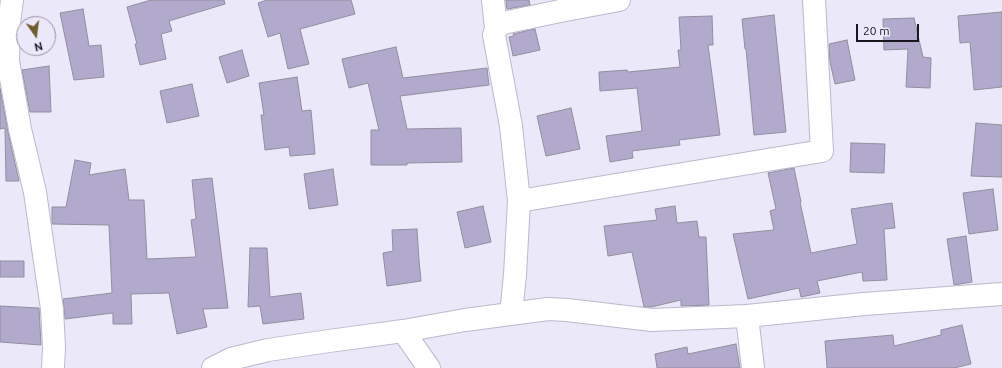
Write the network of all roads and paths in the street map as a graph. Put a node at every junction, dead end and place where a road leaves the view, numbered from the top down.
1 (12, 0) edge
2 (494, 0) edge
3 (618, 0) edge
4 (814, 0) edge
5 (496, 28) junction
6 (519, 201) junction
7 (1002, 294) edge
8 (512, 314) junction
9 (747, 316) junction
10 (403, 331) junction
11 (54, 368) edge
12 (213, 368) edge
13 (429, 368) edge
14 (753, 368) edge

1 - 11 street
2 - 5 street
3 - 5 street
4 - 6 street
5 - 6 street
6 - 8 street
7 - 9 street
8 - 9 street
8 - 10 street
9 - 14 street
10 - 12 street
10 - 13 street

